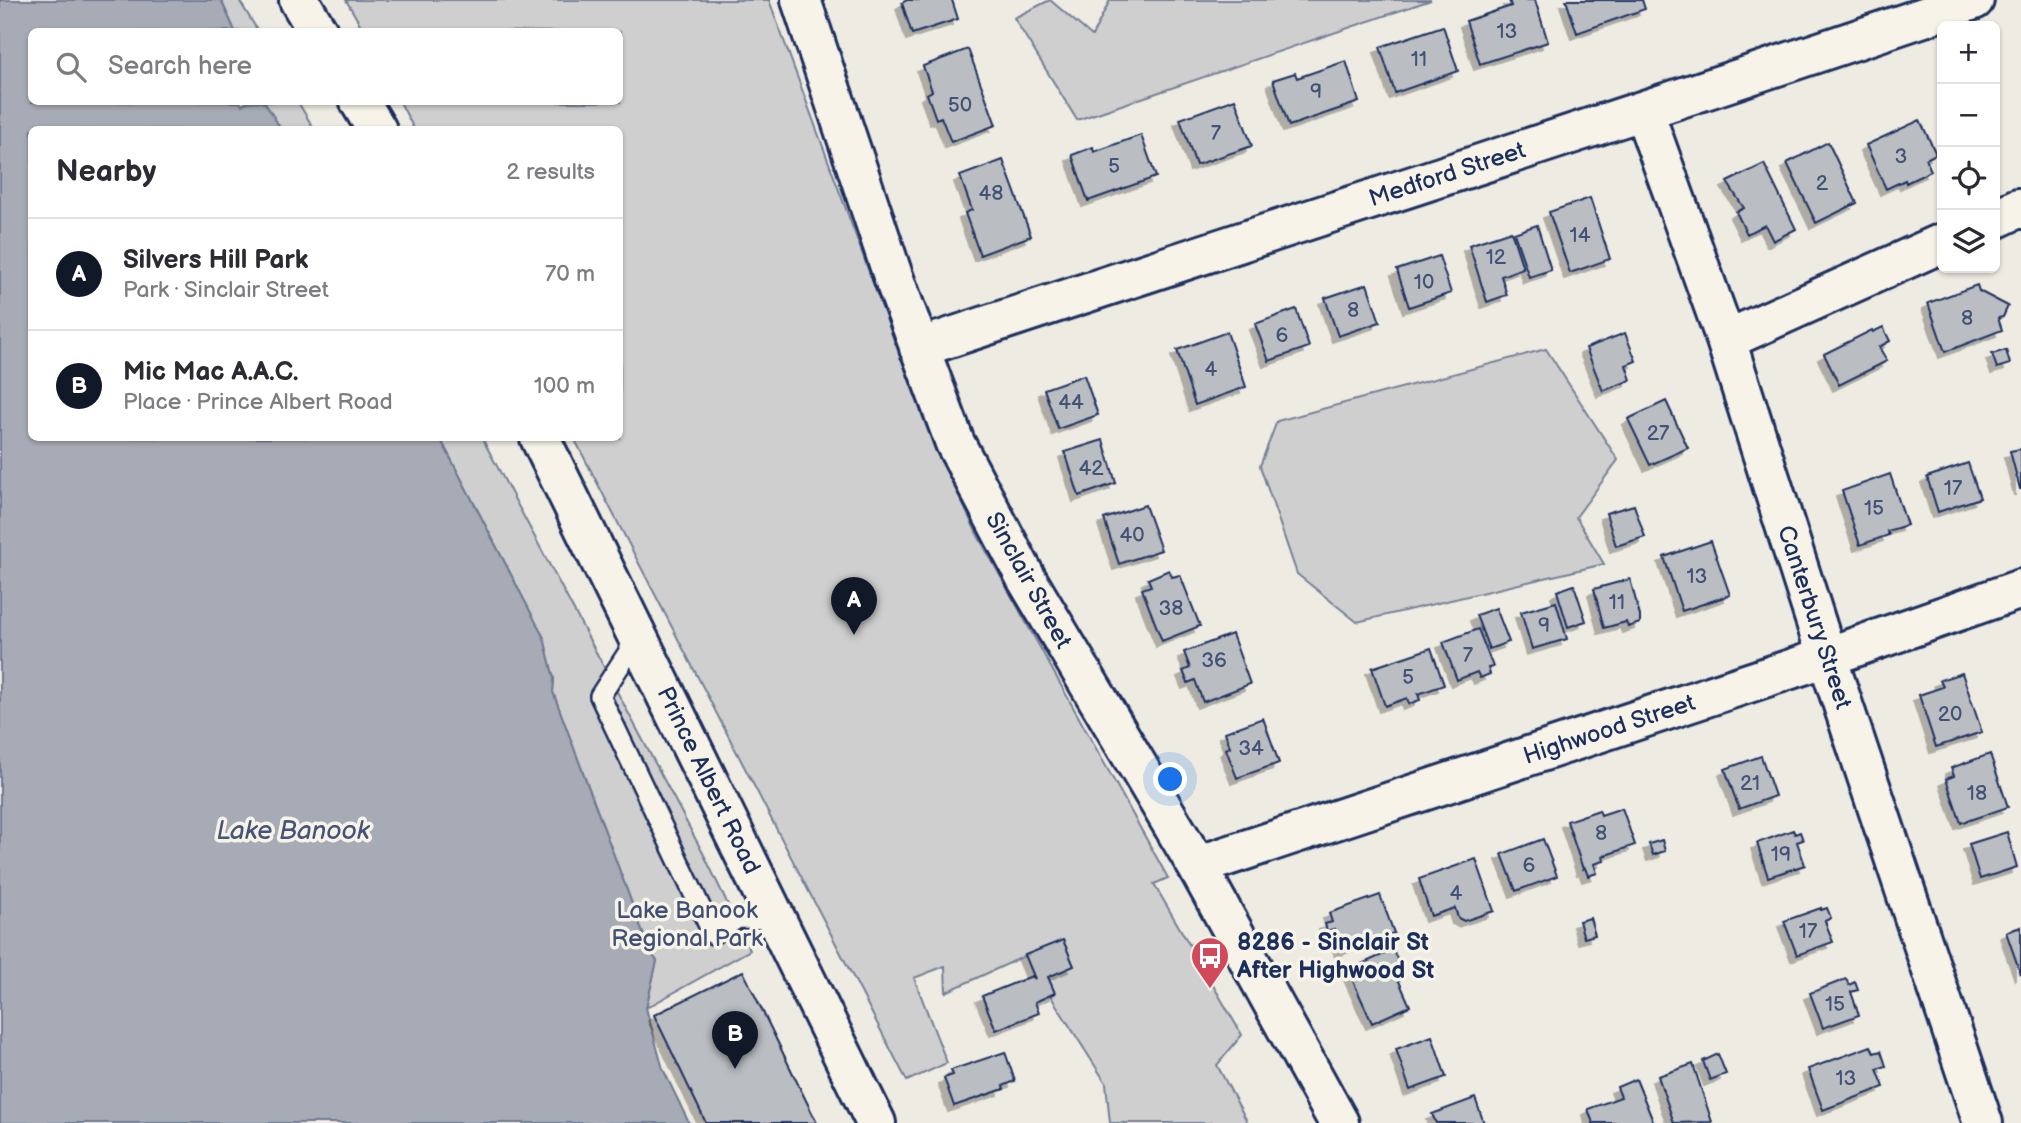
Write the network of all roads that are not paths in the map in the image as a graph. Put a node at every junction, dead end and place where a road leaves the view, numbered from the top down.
1 (299, 0) edge
2 (801, 0) edge
3 (1974, 0) edge
4 (316, 28) edge
5 (362, 105) edge
6 (1644, 112) junction
7 (375, 126) edge
8 (2021, 209) edge
9 (2000, 217) edge
10 (1937, 245) edge
11 (1726, 340) junction
12 (919, 348) junction
13 (542, 441) edge
14 (2021, 589) edge
15 (639, 636) junction
16 (1827, 657) junction
17 (1197, 866) junction
18 (777, 919) junction
19 (876, 1123) edge
20 (1339, 1123) edge
21 (1983, 1123) edge

1 - 4 street
2 - 12 street, Sinclair Street
3 - 6 street, Medford Street
5 - 7 street
6 - 11 street, Canterbury Street
6 - 12 street, Medford Street
8 - 9 street
10 - 11 street
11 - 16 street, Canterbury Street
12 - 17 street, Sinclair Street
13 - 15 street, Prince Albert Road
14 - 16 street, Highwood Street
15 - 18 street, Prince Albert Road
15 - 18 lane
16 - 17 street, Highwood Street
16 - 21 street, Canterbury Street
17 - 20 street, Sinclair Street
18 - 19 street, Prince Albert Road

